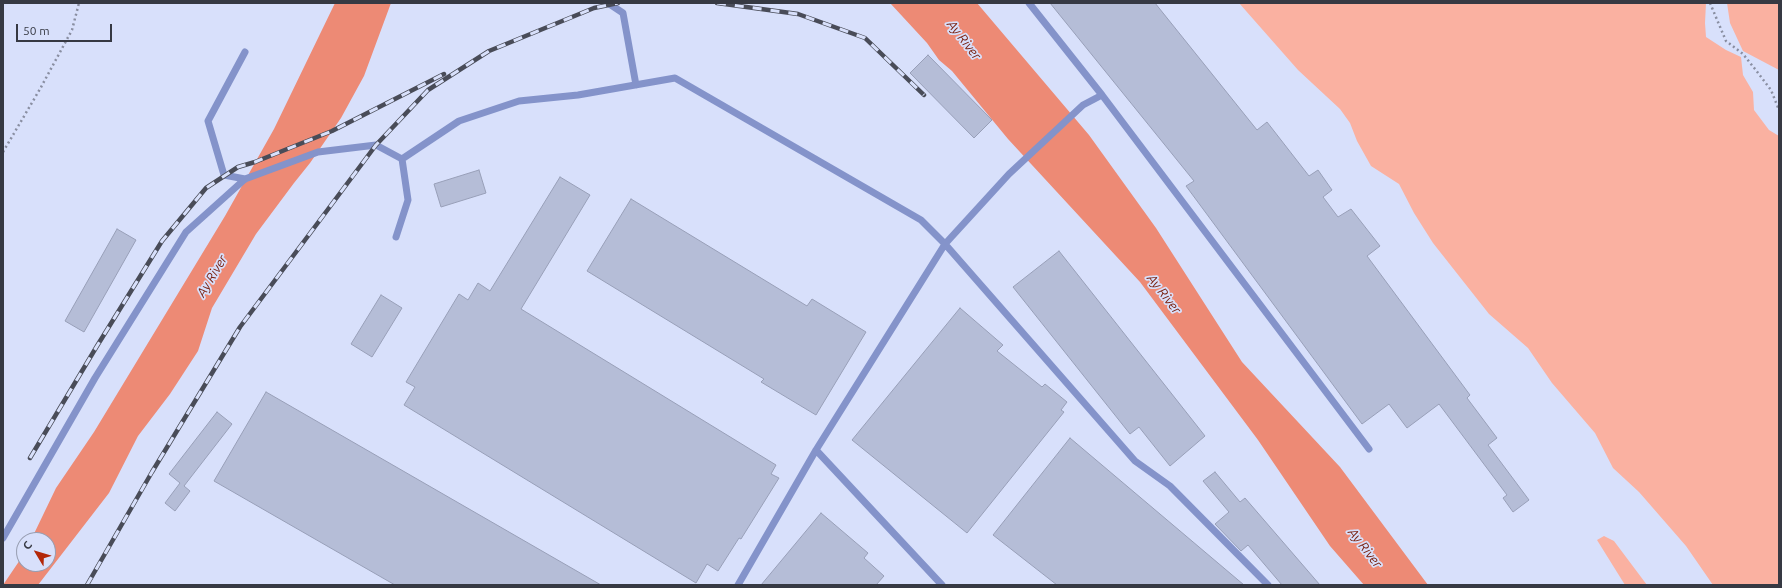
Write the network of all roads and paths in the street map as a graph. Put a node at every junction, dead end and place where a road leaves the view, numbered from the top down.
1 (79, 3) edge
2 (608, 3) edge
3 (1029, 3) edge
4 (1710, 3) edge
5 (245, 52) dead end
6 (636, 85) junction
7 (1102, 95) junction
8 (1779, 110) edge
9 (3, 152) edge
10 (402, 159) junction
11 (245, 179) junction
12 (396, 237) dead end
13 (945, 244) junction
14 (1369, 449) dead end
15 (816, 450) junction
16 (3, 538) edge
17 (738, 585) edge
18 (942, 585) edge
19 (1268, 585) edge

1 - 9 path
2 - 6 lane
3 - 7 lane
4 - 8 path
5 - 11 lane
6 - 10 lane
6 - 13 lane
7 - 13 lane
7 - 14 lane
10 - 11 lane
10 - 12 lane
11 - 16 lane
13 - 15 lane
13 - 19 lane
15 - 17 lane
15 - 18 lane

